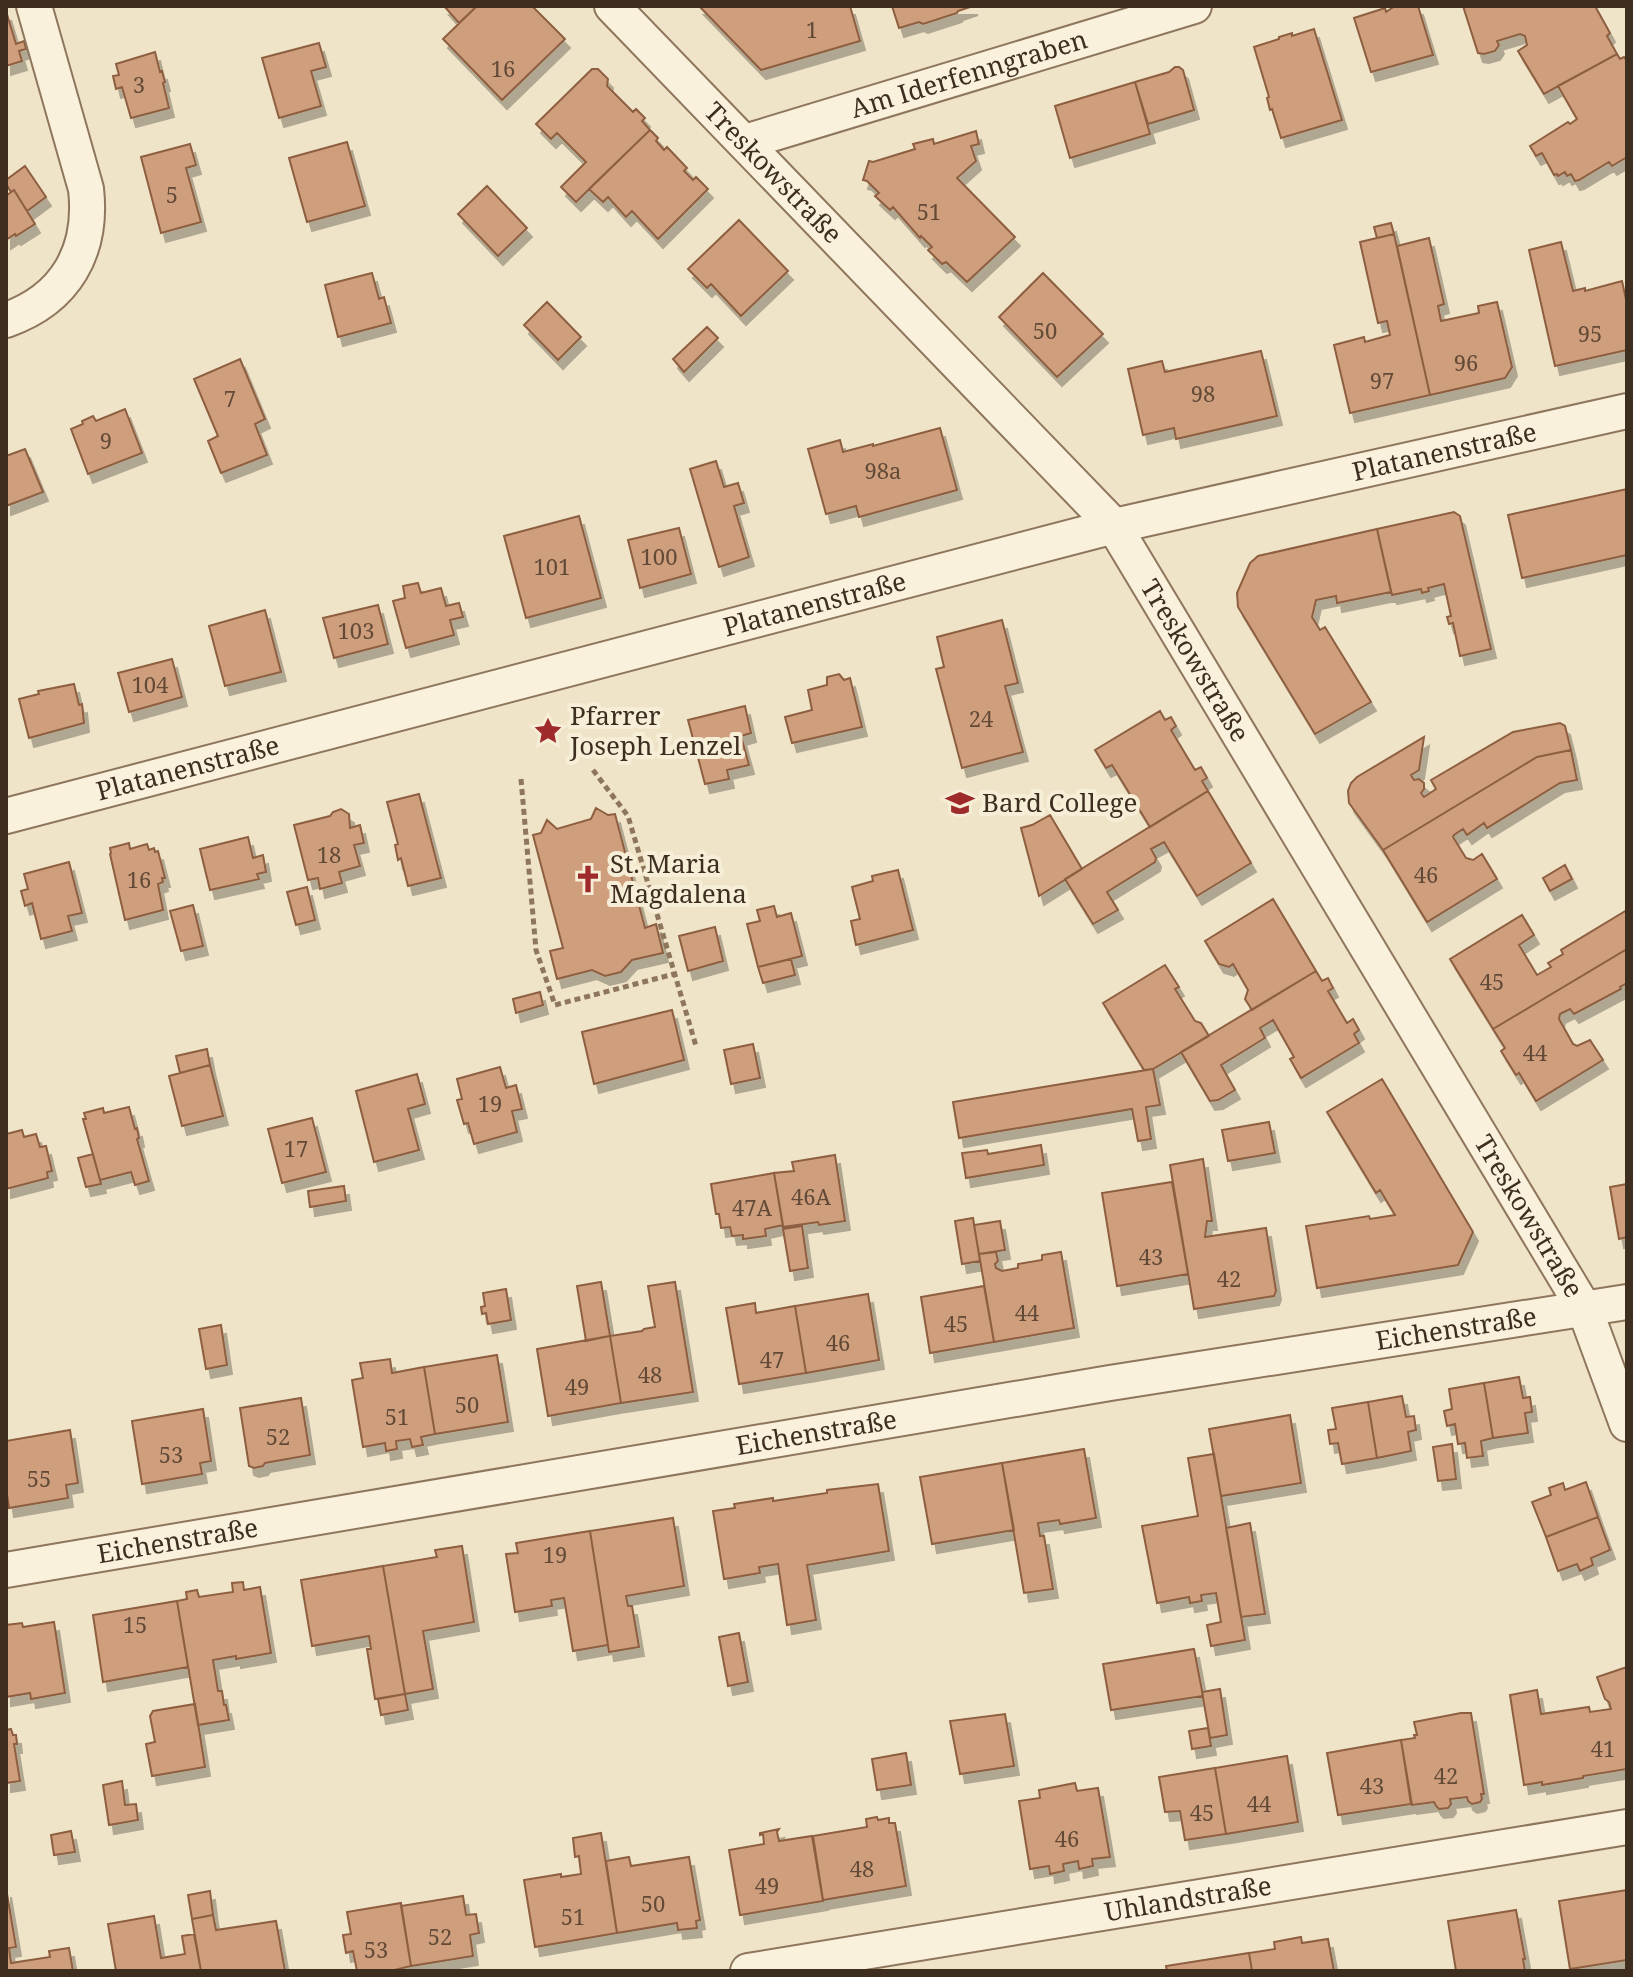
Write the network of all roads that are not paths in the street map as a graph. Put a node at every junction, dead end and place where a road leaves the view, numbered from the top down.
1 (34, 6) edge
2 (612, 6) edge
3 (1194, 6) edge
4 (745, 142) junction
5 (6, 320) edge
6 (1627, 411) edge
7 (1114, 526) junction
8 (6, 816) edge
9 (1627, 1302) edge
10 (1585, 1310) junction
11 (1627, 1424) edge
12 (6, 1570) edge
13 (1627, 1827) edge
14 (748, 1971) edge

1 - 5 street
2 - 4 street, Treskowstraße
3 - 4 street, Am Iderfenngraben
4 - 7 street, Treskowstraße
6 - 7 street, Platanenstraße
7 - 8 street, Platanenstraße
7 - 10 street, Treskowstraße
9 - 10 street, Eichenstraße
10 - 11 street, Treskowstraße
10 - 12 street, Eichenstraße
13 - 14 street, Uhlandstraße

